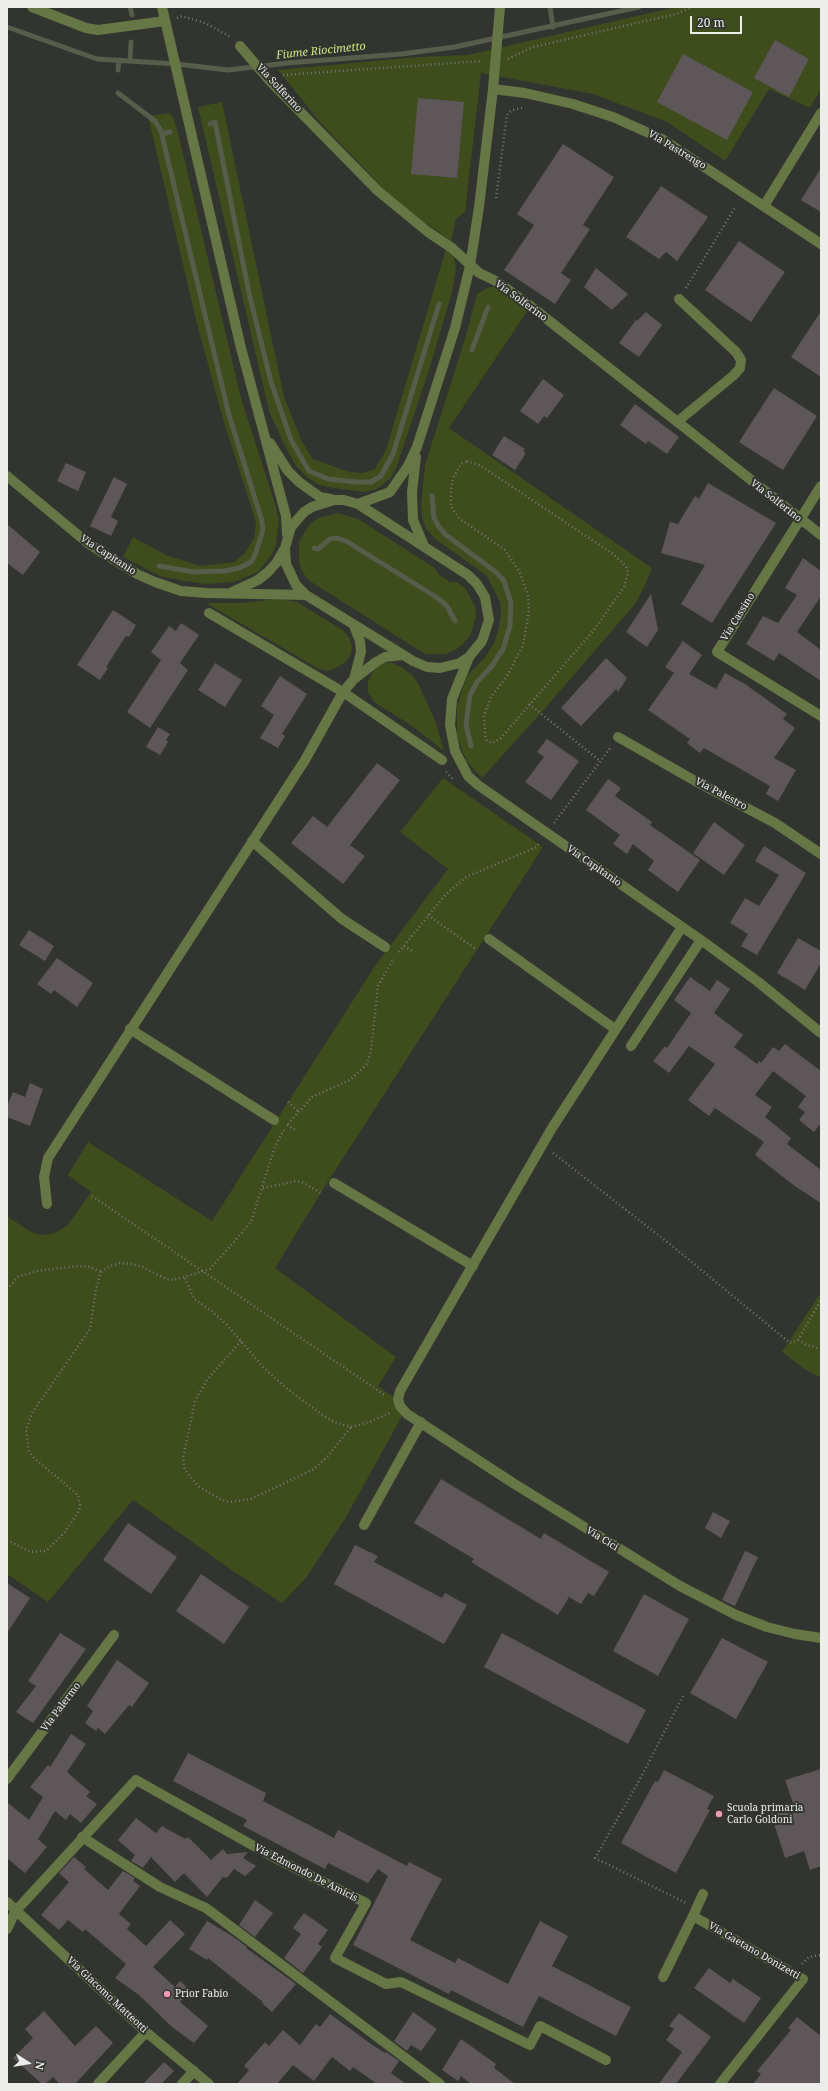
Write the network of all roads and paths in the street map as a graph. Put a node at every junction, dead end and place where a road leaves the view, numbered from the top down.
1 (32, 7) edge
2 (162, 7) edge
3 (500, 7) edge
4 (692, 7) edge
5 (165, 21) junction
6 (240, 46) joint
7 (486, 60) dead end
8 (506, 60) dead end
9 (267, 77) junction
10 (493, 89) junction
11 (523, 108) dead end
12 (821, 113) edge
13 (495, 203) dead end
14 (732, 203) dead end
15 (736, 206) junction
16 (764, 206) junction
17 (743, 210) dead end
18 (821, 244) edge
19 (470, 266) junction
20 (679, 299) joint
21 (677, 422) junction
22 (263, 432) junction
23 (417, 447) junction
24 (7, 476) edge
25 (821, 486) edge
26 (334, 500) junction
27 (358, 504) junction
28 (799, 520) junction
29 (821, 535) edge
30 (286, 543) junction
31 (424, 546) junction
32 (228, 593) junction
33 (306, 595) junction
34 (209, 612) dead end
35 (354, 626) junction
36 (402, 655) junction
37 (469, 657) junction
38 (354, 679) junction
39 (343, 692) junction
40 (529, 704) junction
41 (821, 716) edge
42 (618, 737) joint
43 (442, 760) dead end
44 (600, 761) junction
45 (547, 833) junction
46 (252, 841) junction
47 (821, 854) edge
48 (428, 915) junction
49 (682, 927) junction
50 (489, 939) dead end
51 (701, 940) junction
52 (385, 946) dead end
53 (404, 946) junction
54 (477, 950) dead end
55 (414, 952) dead end
56 (130, 1029) junction
57 (615, 1029) junction
58 (821, 1033) edge
59 (631, 1046) dead end
60 (288, 1102) dead end
61 (298, 1111) junction
62 (274, 1120) dead end
63 (287, 1125) junction
64 (297, 1131) dead end
65 (551, 1151) dead end
66 (334, 1183) dead end
67 (263, 1188) junction
68 (321, 1193) dead end
69 (92, 1196) dead end
70 (47, 1204) dead end
71 (472, 1266) junction
72 (101, 1272) junction
73 (204, 1272) junction
74 (185, 1278) junction
75 (7, 1289) edge
76 (821, 1300) edge
77 (798, 1340) junction
78 (241, 1341) junction
79 (821, 1349) edge
80 (400, 1406) junction
81 (421, 1422) junction
82 (351, 1427) junction
83 (364, 1525) dead end
84 (7, 1540) edge
85 (114, 1635) dead end
86 (821, 1638) edge
87 (683, 1696) dead end
88 (7, 1779) edge
89 (82, 1837) junction
90 (703, 1894) dead end
91 (7, 1902) edge
92 (16, 1910) junction
93 (693, 1916) junction
94 (7, 1929) edge
95 (821, 1955) edge
96 (795, 1974) junction
97 (663, 1977) dead end
98 (146, 2032) junction
99 (606, 2060) dead end
100 (194, 2071) junction
101 (98, 2084) edge
102 (182, 2084) edge
103 (209, 2084) edge
104 (440, 2084) edge
105 (720, 2084) edge

1 - 5 street
2 - 5 street
3 - 10 street
4 - 8 path
5 - 6 path
5 - 22 street
6 - 9 street, Via Solferino
7 - 9 path
9 - 19 street, Via Solferino
10 - 16 street, Via Pastrengo
10 - 19 street
11 - 13 path
12 - 16 street
14 - 15 path
15 - 17 path
15 - 20 path
16 - 18 street, Via Pastrengo
19 - 21 street, Via Solferino
19 - 23 street
20 - 21 street
21 - 28 street, Via Solferino
22 - 26 street
22 - 30 street
23 - 27 street
23 - 31 street
24 - 32 street, Via Capitanio
25 - 28 street
26 - 27 street
26 - 30 street, Via Capitanio
27 - 31 street
28 - 29 street, Via Solferino
28 - 41 street, Via Cassino
30 - 32 street, Via Capitanio
30 - 33 street
31 - 37 street
32 - 33 street, Via Capitanio
33 - 35 street
34 - 39 street
35 - 36 street
35 - 38 street
36 - 37 street
36 - 38 street
37 - 45 street, Via Capitanio
38 - 39 street
39 - 43 street
39 - 46 street
40 - 40 path
40 - 44 path
42 - 44 path
42 - 47 street, Via Palestro
44 - 45 path
45 - 48 path
45 - 49 street, Via Capitanio
46 - 52 street
46 - 56 street
48 - 53 path
48 - 54 path
49 - 51 street, Via Capitanio
49 - 57 street
50 - 57 street
51 - 58 street, Via Capitanio
51 - 59 street
53 - 55 path
53 - 61 path
56 - 62 street
56 - 70 street
57 - 71 street
60 - 61 path
61 - 63 path
63 - 64 path
63 - 67 path
65 - 77 path
66 - 71 street
67 - 68 path
67 - 73 path
69 - 73 path
71 - 80 street
72 - 74 path
72 - 75 path
72 - 84 path
73 - 74 path
73 - 80 path
74 - 78 path
76 - 77 path
77 - 79 path
78 - 82 path
78 - 82 path
80 - 81 street, Via Cici
80 - 82 path
81 - 83 street
81 - 86 street, Via Cici
85 - 88 street, Via Palermo
87 - 93 path
89 - 92 street, Via Edmondo De Amicis
89 - 99 street, Via Edmondo De Amicis
89 - 104 street
90 - 93 street
91 - 92 street, Via Giacomo Matteotti
92 - 94 street, Via Edmondo De Amicis
92 - 98 street, Via Giacomo Matteotti
93 - 96 street, Via Gaetano Donizetti
93 - 97 street
95 - 96 path
96 - 105 street, Via Gaetano Donizetti
98 - 100 street, Via Giacomo Matteotti
98 - 101 street
100 - 102 street
100 - 103 street, Via Giacomo Matteotti

